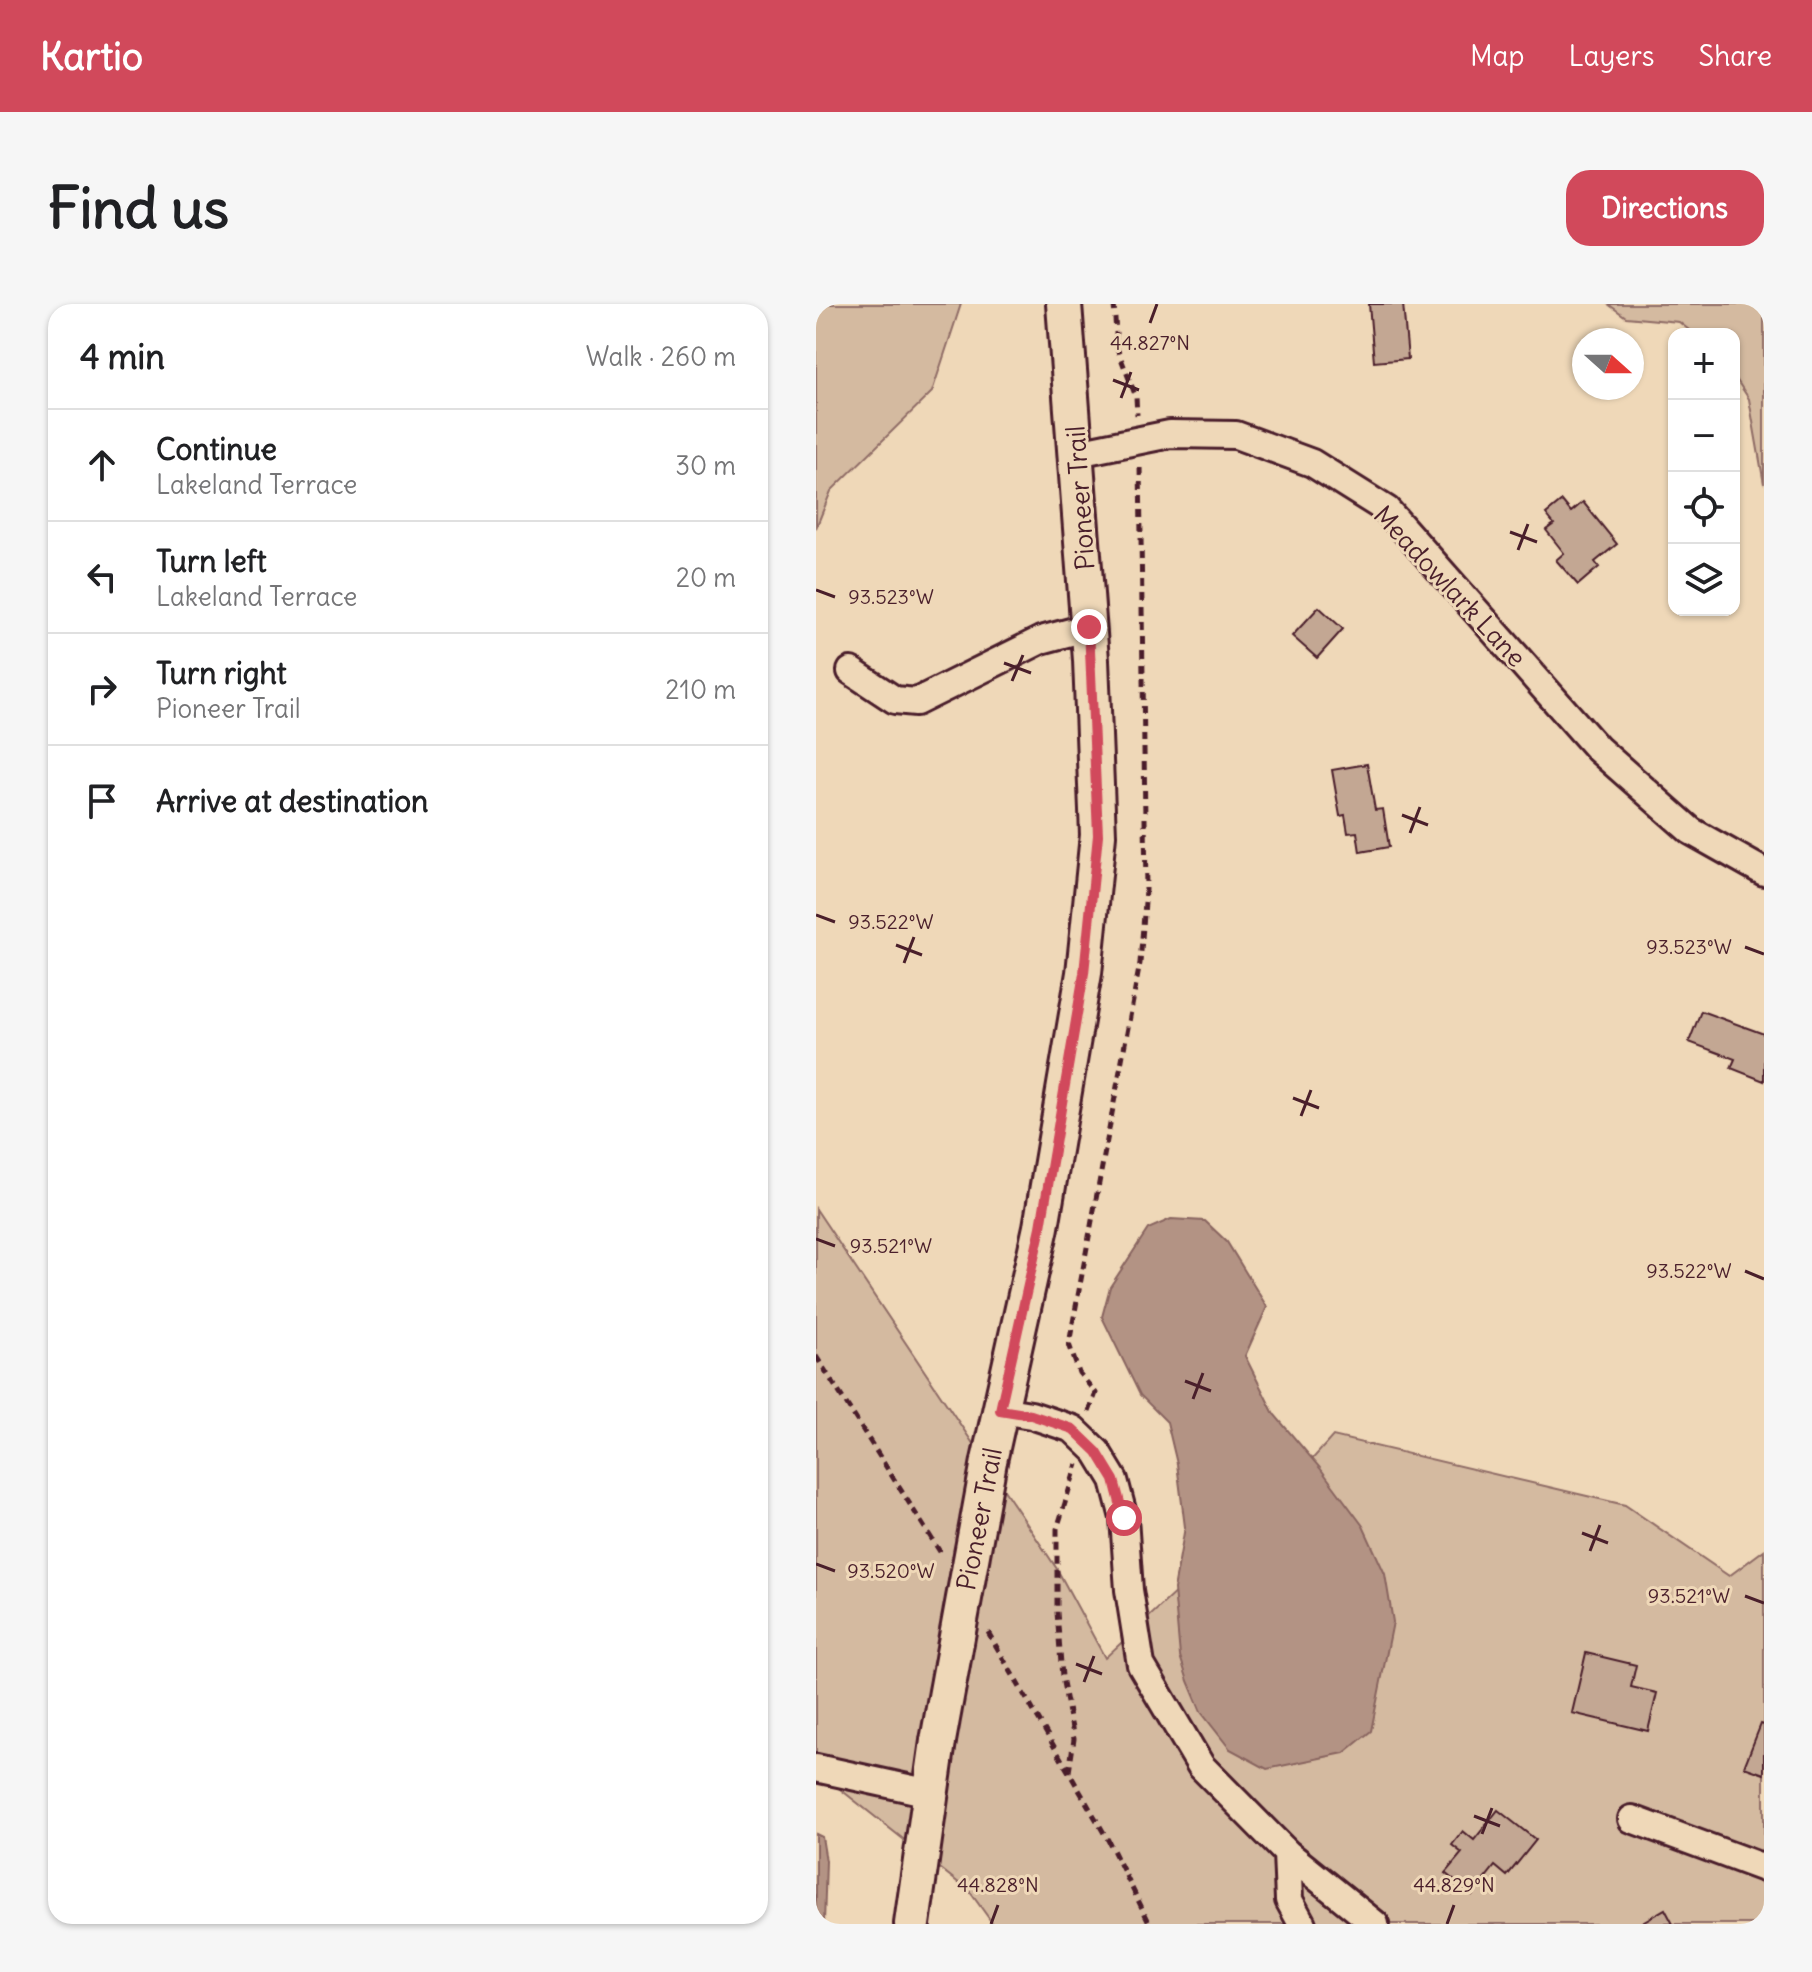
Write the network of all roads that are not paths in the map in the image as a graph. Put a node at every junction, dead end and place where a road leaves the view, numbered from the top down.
1 (1064, 304) edge
2 (1077, 453) junction
3 (1089, 627) junction
4 (851, 671) dead end
5 (1764, 872) edge
6 (1000, 1410) junction
7 (816, 1768) edge
8 (930, 1793) junction
9 (1632, 1819) dead end
10 (1287, 1853) junction
11 (1764, 1868) edge
12 (912, 1924) edge
13 (1302, 1924) edge
14 (1375, 1924) edge

1 - 2 main road, Pioneer Trail
2 - 3 main road, Pioneer Trail
2 - 5 street, Meadowlark Lane
3 - 4 street
3 - 6 main road, Pioneer Trail
6 - 8 main road, Pioneer Trail, bridge
6 - 10 street
7 - 8 street
8 - 12 main road, Pioneer Trail
9 - 11 street
10 - 13 street
10 - 14 street

